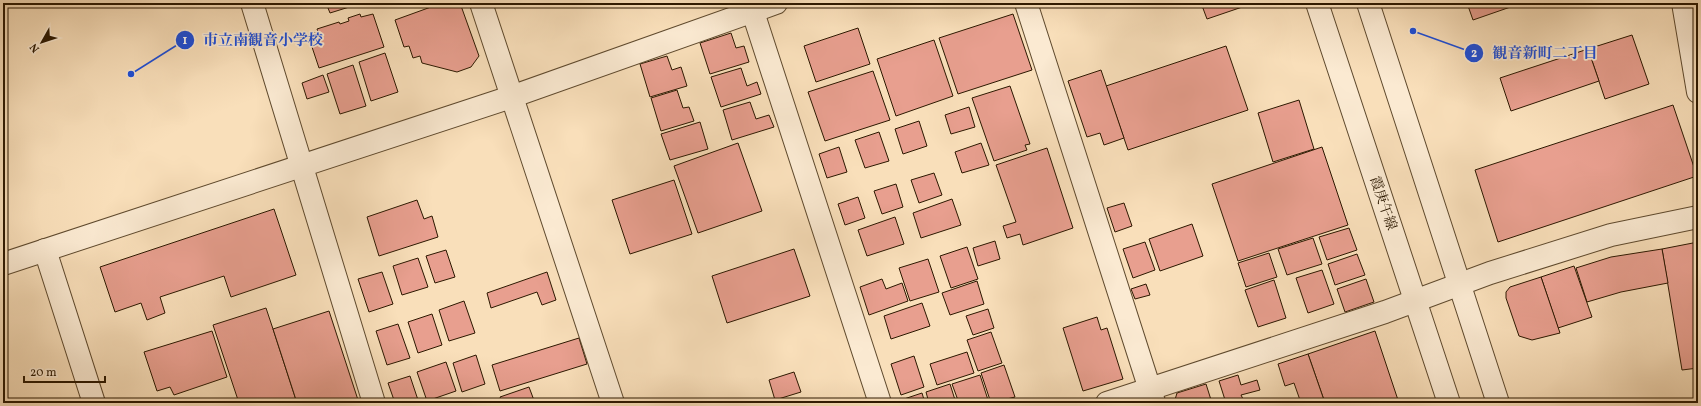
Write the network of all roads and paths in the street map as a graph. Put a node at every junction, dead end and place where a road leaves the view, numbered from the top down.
1 (252, 3) edge
2 (481, 3) edge
3 (776, 3) edge
4 (1026, 3) edge
5 (1316, 3) edge
6 (1368, 3) edge
7 (1683, 3) edge
8 (751, 7) edge
9 (1698, 92) edge
10 (511, 97) junction
11 (303, 166) junction
12 (1698, 216) edge
13 (45, 250) junction
14 (3, 264) edge
15 (1461, 284) junction
16 (1416, 300) junction
17 (1152, 396) edge
18 (94, 403) edge
19 (374, 403) edge
20 (614, 403) edge
21 (880, 403) edge
22 (1107, 403) edge
23 (1449, 403) edge
24 (1498, 403) edge

1 - 11 street
2 - 10 street
3 - 8 street
4 - 17 street
5 - 16 street, 霞庚午線
6 - 15 street
7 - 9 street
8 - 10 street
8 - 21 street
10 - 11 street
10 - 20 street
11 - 13 street
11 - 19 street
12 - 15 street
13 - 14 street
13 - 18 street
15 - 16 street
15 - 24 street
16 - 17 street
16 - 23 street, 霞庚午線
17 - 22 street

